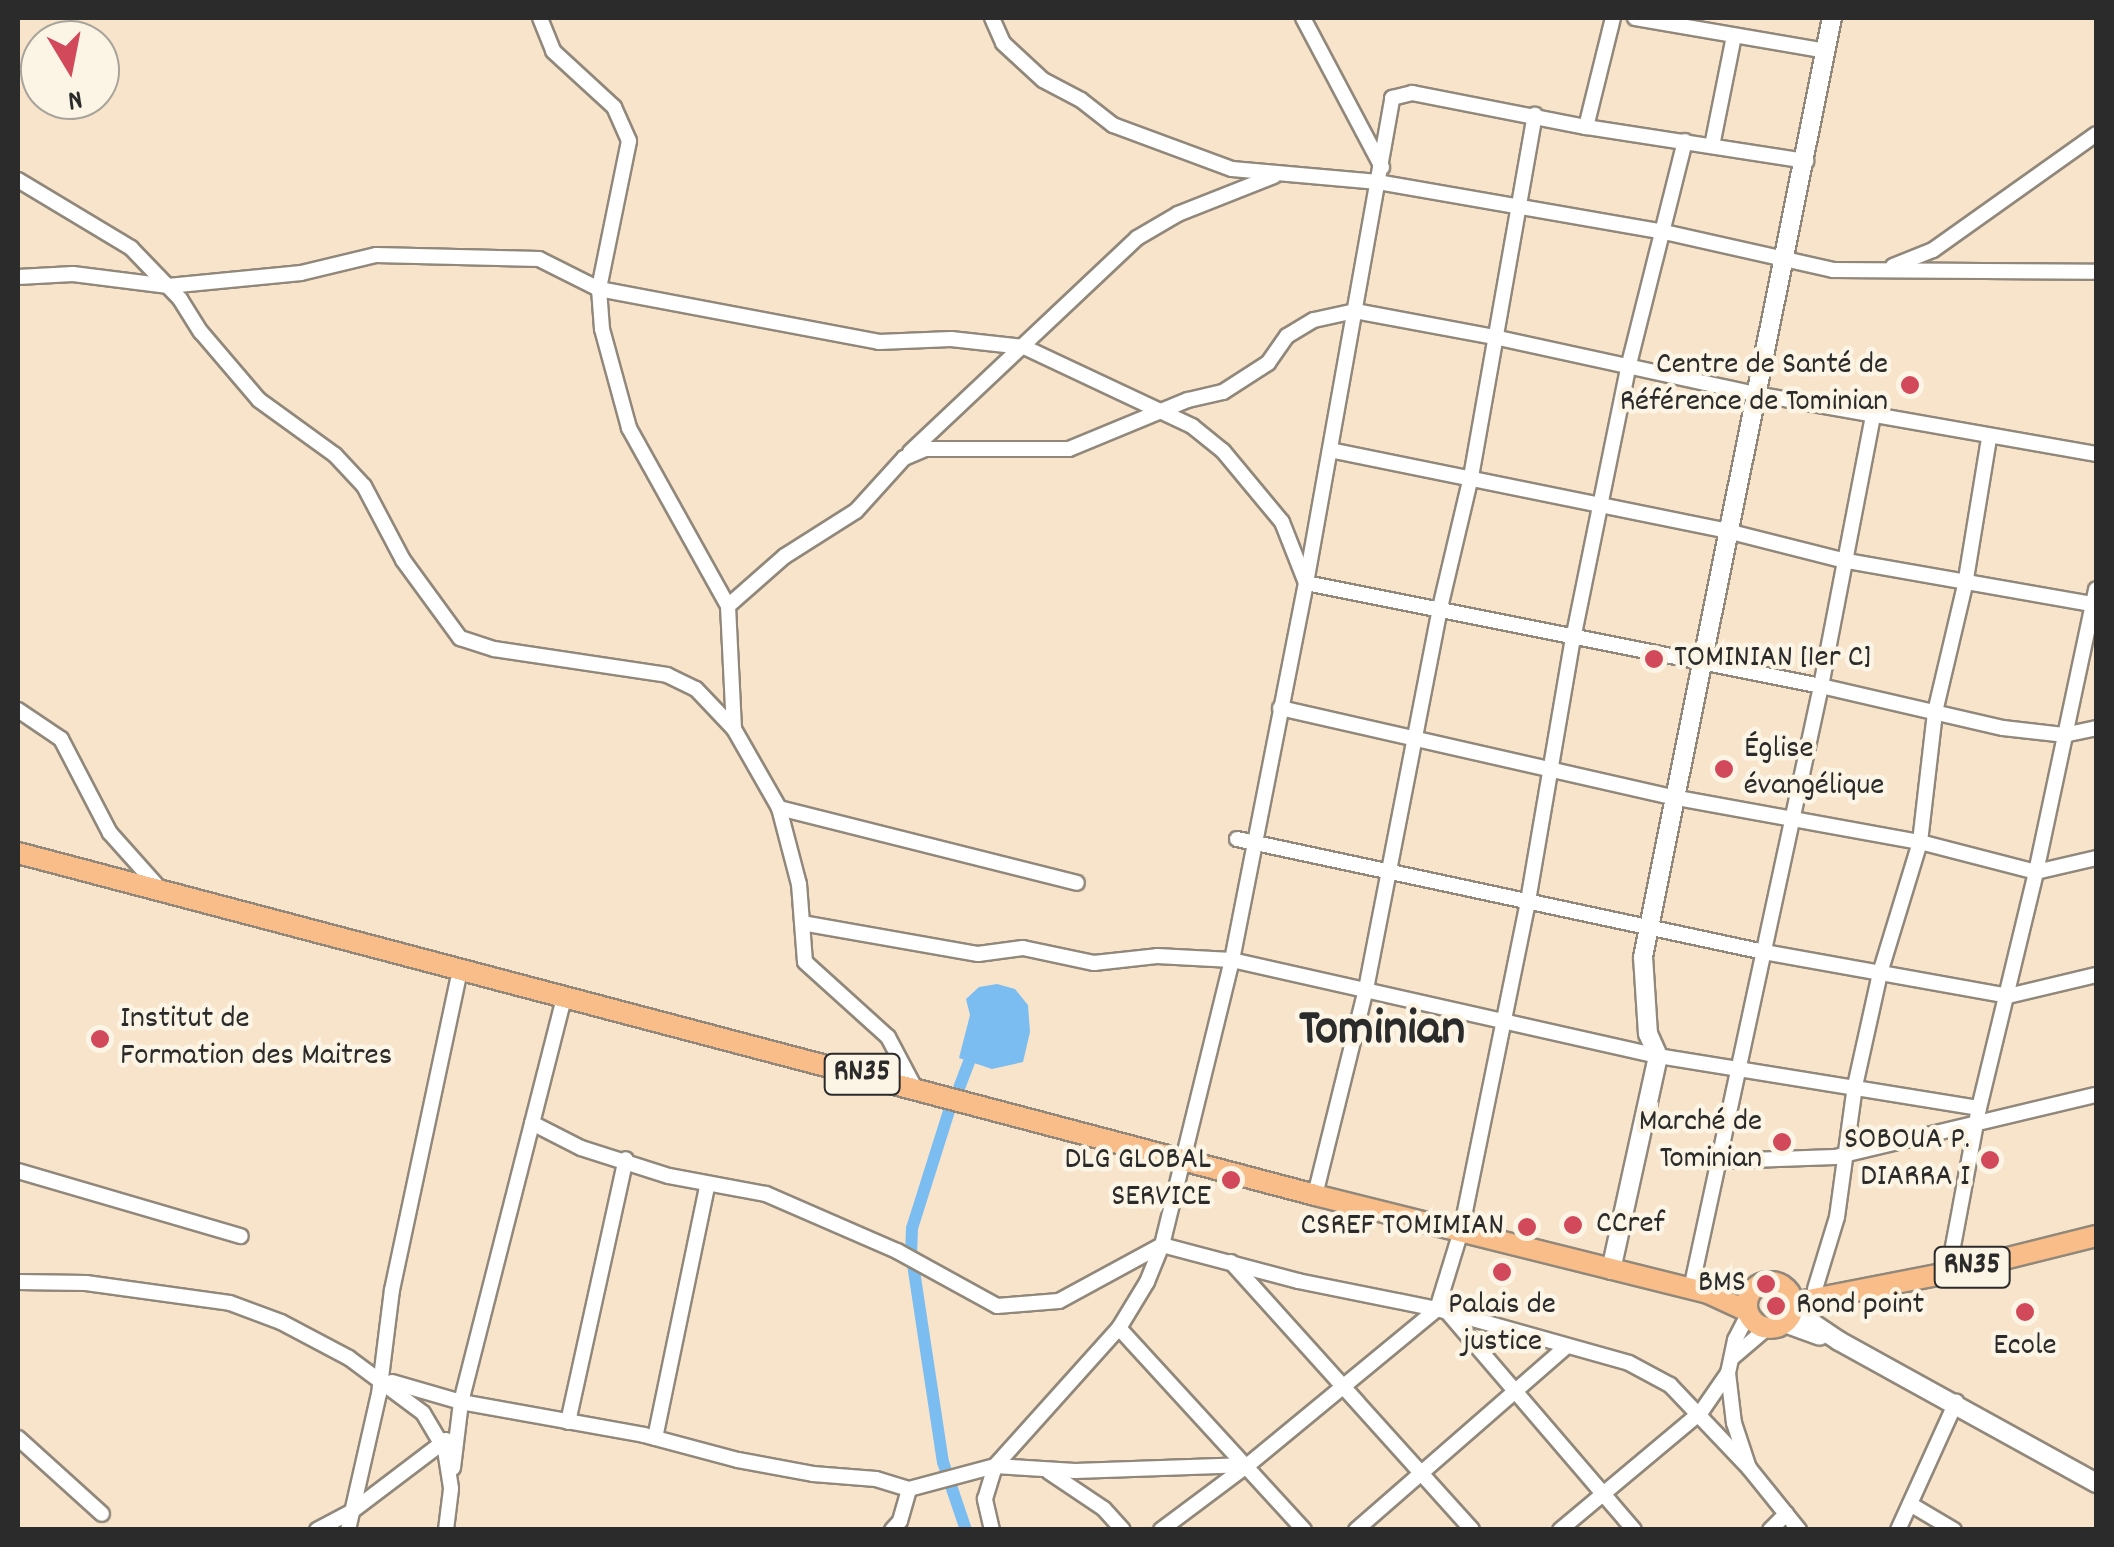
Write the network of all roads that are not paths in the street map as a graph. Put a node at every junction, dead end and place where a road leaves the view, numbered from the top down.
1 (540, 18) edge
2 (992, 18) edge
3 (1303, 18) edge
4 (1612, 18) edge
5 (1635, 18) edge
6 (1726, 18) edge
7 (1832, 18) edge
8 (1728, 35) junction
9 (1826, 51) junction
10 (1535, 115) junction
11 (1586, 127) junction
12 (2096, 134) edge
13 (1685, 141) junction
14 (1712, 146) junction
15 (1806, 161) junction
16 (1280, 174) junction
17 (1380, 175) junction
18 (18, 180) edge
19 (1517, 208) junction
20 (1660, 231) junction
21 (1785, 256) junction
22 (1880, 270) junction
23 (2096, 272) edge
24 (18, 277) edge
25 (168, 286) junction
26 (599, 289) junction
27 (1354, 311) junction
28 (1494, 337) junction
29 (1024, 347) junction
30 (1628, 368) junction
31 (1756, 394) junction
32 (1160, 412) junction
33 (1872, 415) junction
34 (1989, 438) junction
35 (1330, 450) junction
36 (2096, 454) edge
37 (904, 458) junction
38 (1471, 478) junction
39 (1600, 508) junction
40 (1727, 531) junction
41 (1842, 560) junction
42 (1306, 583) junction
43 (1965, 584) junction
44 (2096, 589) edge
45 (728, 606) junction
46 (2095, 606) edge
47 (1439, 612) junction
48 (1574, 639) junction
49 (1699, 663) junction
50 (1821, 686) junction
51 (1280, 708) junction
52 (18, 710) edge
53 (1935, 712) junction
54 (2096, 728) edge
55 (734, 729) junction
56 (2064, 736) junction
57 (1414, 740) junction
58 (1554, 772) junction
59 (1672, 797) junction
60 (779, 808) junction
61 (1790, 821) junction
62 (1237, 839) dead end
63 (1255, 842) junction
64 (1920, 842) junction
65 (18, 852) edge
66 (2096, 858) edge
67 (1387, 872) junction
68 (2036, 872) junction
69 (1077, 883) dead end
70 (161, 891) junction
71 (1528, 902) junction
72 (802, 923) junction
73 (1649, 928) junction
74 (1764, 952) junction
75 (1232, 960) junction
76 (460, 970) junction
77 (1880, 972) junction
78 (2096, 975) edge
79 (1366, 988) junction
80 (2008, 996) junction
81 (564, 997) junction
82 (1502, 1018) junction
83 (1658, 1056) junction
84 (1742, 1067) junction
85 (1855, 1086) junction
86 (915, 1088) junction
87 (2096, 1095) edge
88 (1980, 1108) junction
89 (532, 1123) junction
90 (1976, 1124) junction
91 (1844, 1154) junction
92 (626, 1158) junction
93 (1184, 1160) junction
94 (1722, 1161) junction
95 (18, 1172) edge
96 (706, 1186) junction
97 (1316, 1195) junction
98 (1461, 1230) junction
99 (241, 1236) dead end
100 (2096, 1236) edge
101 (1162, 1244) junction
102 (1231, 1261) junction
103 (1611, 1270) junction
104 (1948, 1273) junction
105 (18, 1282) edge
106 (42, 1282) junction
107 (1758, 1285) junction
108 (1815, 1289) junction
109 (1700, 1291) junction
110 (1845, 1291) junction
111 (18, 1293) edge
112 (1784, 1310) junction
113 (1443, 1311) junction
114 (1748, 1313) junction
115 (1119, 1328) junction
116 (1567, 1346) junction
117 (1730, 1365) junction
118 (382, 1378) junction
119 (1342, 1386) junction
120 (1513, 1391) junction
121 (461, 1402) junction
122 (1956, 1402) junction
123 (1701, 1412) junction
124 (568, 1422) junction
125 (457, 1428) junction
126 (18, 1438) edge
127 (654, 1438) junction
128 (442, 1445) junction
129 (1248, 1465) junction
130 (995, 1466) junction
131 (1749, 1468) junction
132 (1046, 1470) junction
133 (1420, 1472) junction
134 (2096, 1483) edge
135 (452, 1490) junction
136 (909, 1490) junction
137 (1602, 1491) junction
138 (1910, 1504) junction
139 (351, 1512) junction
140 (102, 1514) dead end
141 (1786, 1514) junction
142 (318, 1530) edge
143 (348, 1530) edge
144 (446, 1530) edge
145 (892, 1530) edge
146 (992, 1530) edge
147 (1124, 1530) edge
148 (1161, 1530) edge
149 (1304, 1530) edge
150 (1356, 1530) edge
151 (1472, 1530) edge
152 (1560, 1530) edge
153 (1634, 1530) edge
154 (1770, 1530) edge
155 (1799, 1530) edge
156 (1898, 1530) edge
157 (1954, 1530) edge

1 - 26 street
2 - 16 street
3 - 17 street
4 - 11 street
5 - 8 street
6 - 8 street
7 - 9 street
8 - 9 street
8 - 14 street
9 - 15 street
10 - 11 street
10 - 17 street
10 - 19 street
11 - 13 street
12 - 22 street
13 - 14 street
13 - 20 street
14 - 15 street
15 - 21 street
16 - 17 street
16 - 29 street
17 - 19 street
17 - 27 street
18 - 25 street
19 - 20 street
19 - 28 street
20 - 21 street
20 - 30 street
21 - 22 street
21 - 31 street
22 - 23 street
24 - 25 street
25 - 26 street
25 - 55 street
26 - 29 street
26 - 45 street
27 - 28 street
27 - 32 street
27 - 35 street
28 - 30 street
28 - 38 street
29 - 32 street
29 - 37 street
30 - 31 street
30 - 39 street
31 - 33 street
31 - 40 street
32 - 37 street
32 - 42 street
33 - 34 street
33 - 41 street
34 - 36 street
34 - 43 street
35 - 38 street
35 - 42 street
37 - 45 street
38 - 39 street
38 - 47 street
39 - 40 street
39 - 48 street
40 - 41 street
40 - 49 street
41 - 43 street
41 - 50 street
42 - 47 street
42 - 51 street
43 - 46 street
43 - 53 street
44 - 46 street
45 - 55 street
46 - 56 street
47 - 48 street
47 - 57 street
48 - 49 street
48 - 58 street
49 - 50 street
49 - 59 street
50 - 53 street
50 - 61 street
51 - 57 street
51 - 63 street
52 - 70 street
53 - 56 street
53 - 64 street
54 - 56 street
55 - 60 street
56 - 68 street
57 - 58 street
57 - 67 street
58 - 59 street
58 - 71 street
59 - 61 street
59 - 73 street
60 - 69 street
60 - 72 street
61 - 64 street
61 - 74 street
62 - 63 street
63 - 67 street
63 - 75 street
64 - 68 street
64 - 77 street
65 - 70 main road, RN35
66 - 68 street
67 - 71 street
67 - 79 street
68 - 80 street
70 - 76 main road, RN35
71 - 73 street
71 - 82 street
72 - 75 street
72 - 86 street
73 - 74 street
73 - 83 street
74 - 77 street
74 - 84 street
75 - 79 street
75 - 93 street
76 - 81 main road, RN35
76 - 118 street
77 - 80 street
77 - 85 street
78 - 80 street
79 - 82 street
79 - 97 street
80 - 88 street
81 - 86 main road, RN35
81 - 89 street
82 - 83 street
82 - 98 street
83 - 84 street
83 - 103 street
84 - 85 street
84 - 94 street
85 - 88 street
85 - 91 street
86 - 93 main road, RN35
87 - 90 street
88 - 90 street
89 - 92 street
89 - 121 street
90 - 91 street
90 - 104 street
91 - 94 street
91 - 108 street
92 - 96 street
92 - 124 street
93 - 97 main road, RN35
93 - 101 street
94 - 109 street
95 - 99 street
96 - 101 street
96 - 127 street
97 - 98 main road, RN35
98 - 103 main road, RN35
98 - 113 street
100 - 104 main road, RN35
101 - 102 street
101 - 115 street
102 - 113 street
102 - 119 street
103 - 109 main road, RN35
104 - 110 main road, RN35
105 - 106 street
106 - 111 street
106 - 118 street
107 - 109 main road, RN35
107 - 112 main road, RN35
107 - 114 main road
108 - 110 main road, RN35
108 - 112 main road, RN35
109 - 114 main road, RN35
110 - 112 main road, RN35
112 - 114 main road, RN35
112 - 117 street
112 - 122 street
113 - 116 street
113 - 119 street
113 - 120 street
114 - 117 street
115 - 129 street
115 - 130 street
116 - 120 street
116 - 123 street
117 - 123 street
117 - 131 street
118 - 121 street
118 - 128 street
118 - 139 street
119 - 129 street
119 - 133 street
120 - 133 street
120 - 137 street
121 - 124 street
121 - 125 street
122 - 134 street
122 - 138 street
123 - 131 street
123 - 137 street
124 - 127 street
125 - 128 street
125 - 135 street
126 - 140 street
127 - 136 street
128 - 135 street
128 - 139 street
129 - 132 street
129 - 148 street
129 - 149 street
130 - 132 street
130 - 136 street
130 - 146 street
131 - 141 street
132 - 147 street
133 - 150 street
133 - 151 street
135 - 144 street
136 - 145 street
137 - 152 street
137 - 153 street
138 - 156 street
138 - 157 street
139 - 142 street
139 - 143 street
141 - 154 street
141 - 155 street

